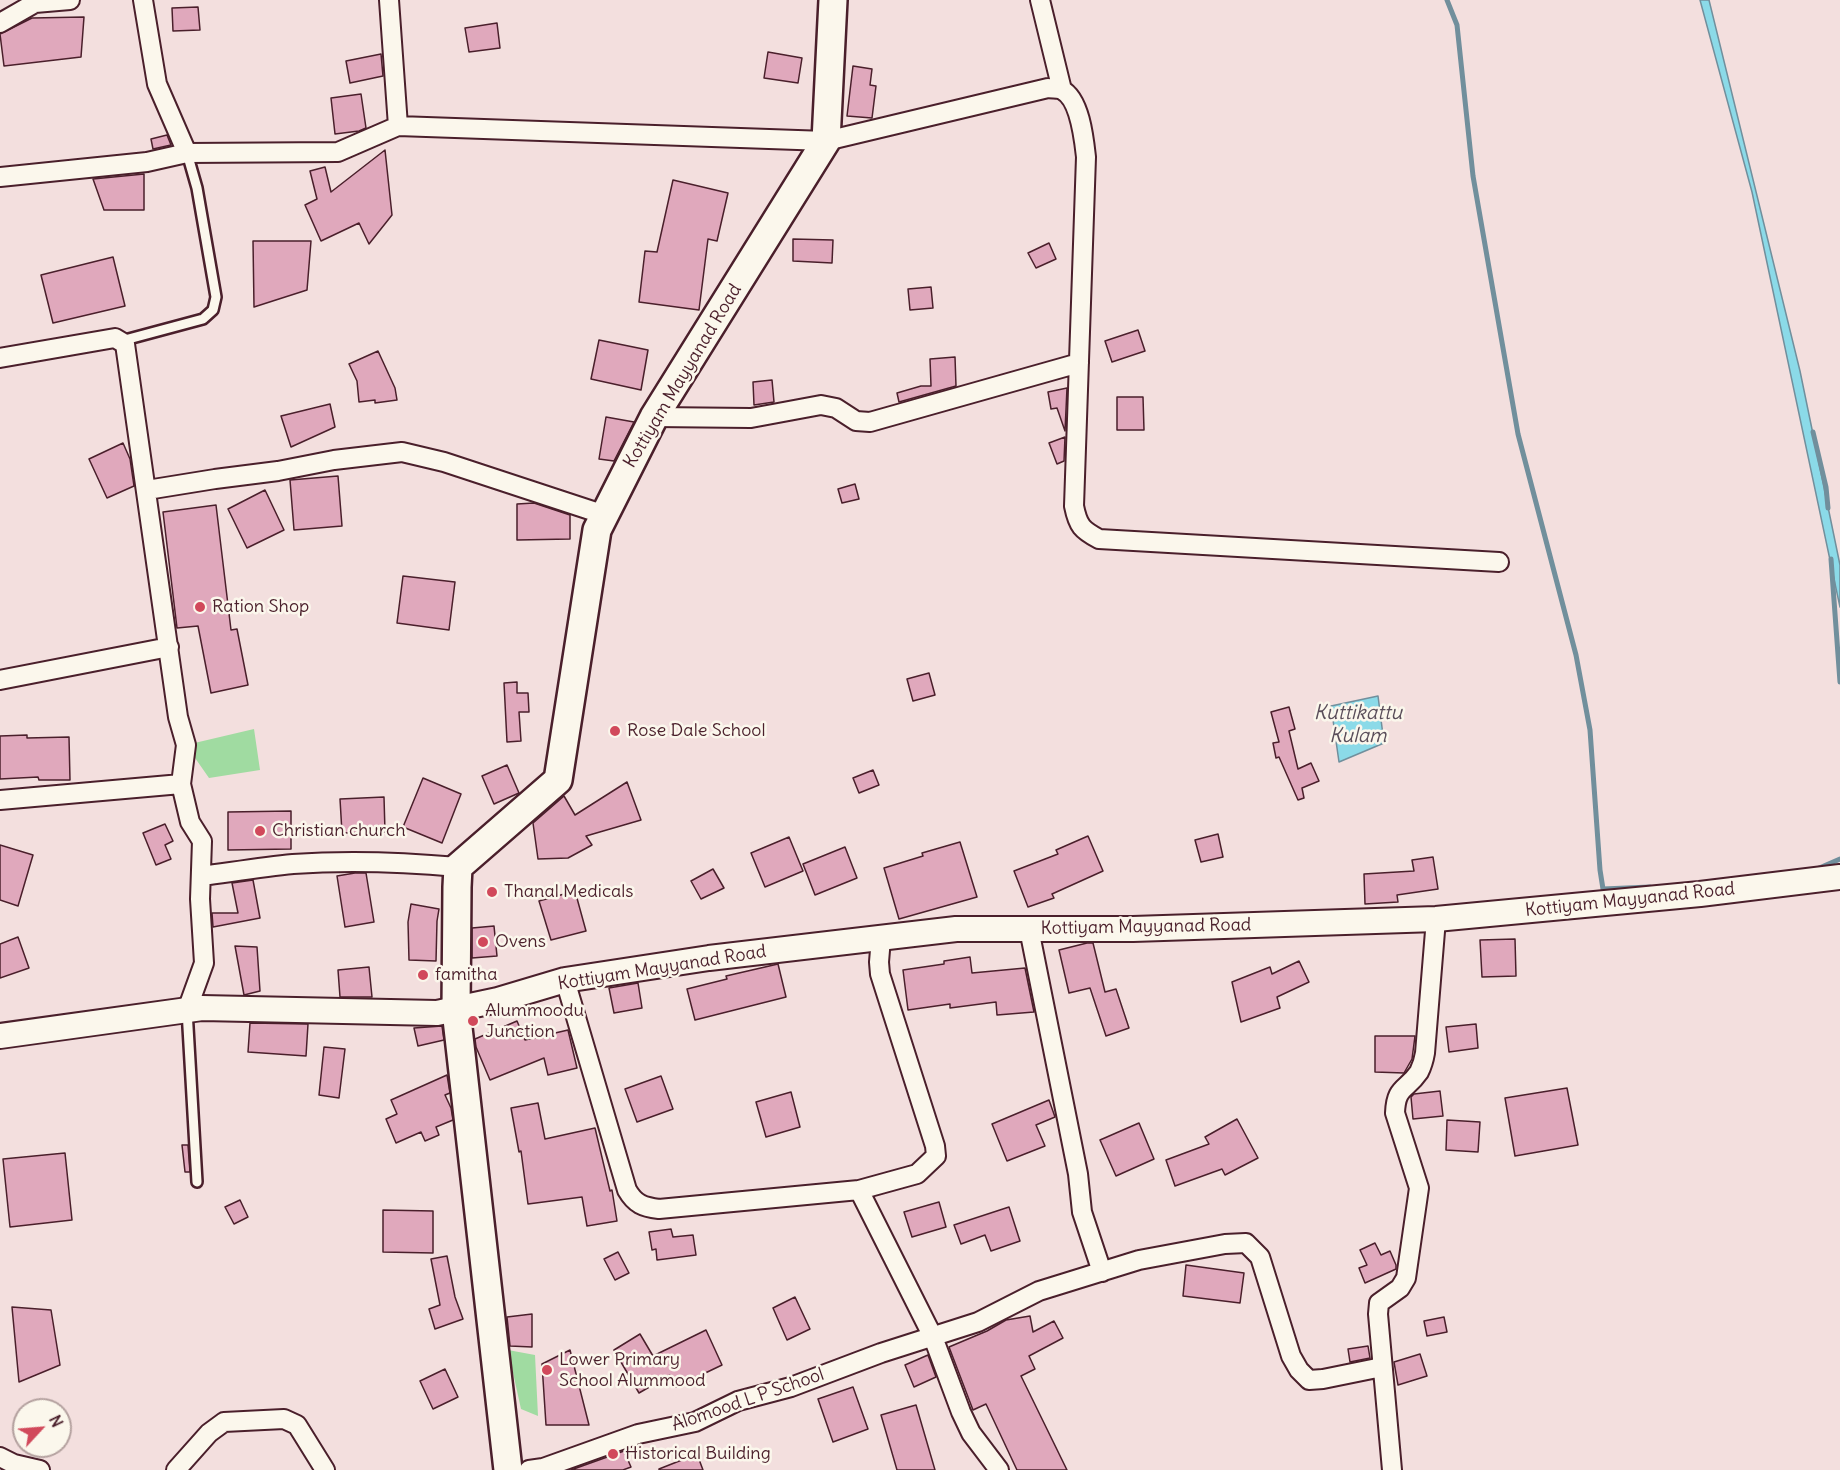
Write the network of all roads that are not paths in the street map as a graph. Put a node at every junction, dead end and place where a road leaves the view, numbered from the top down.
1 (70, 0) edge
2 (143, 0) edge
3 (389, 0) edge
4 (833, 0) edge
5 (1040, 0) edge
6 (0, 23) edge
7 (1062, 90) junction
8 (398, 126) junction
9 (826, 141) junction
10 (188, 153) junction
11 (0, 177) edge
12 (121, 341) junction
13 (0, 358) edge
14 (1079, 363) junction
15 (654, 417) junction
16 (147, 490) junction
17 (605, 515) junction
18 (1499, 562) dead end
19 (169, 647) junction
20 (0, 680) edge
21 (181, 784) junction
22 (0, 800) edge
23 (459, 867) junction
24 (202, 876) junction
25 (1840, 878) edge
26 (1436, 919) junction
27 (1029, 929) junction
28 (881, 938) junction
29 (565, 980) junction
30 (187, 1010) junction
31 (456, 1010) junction
32 (0, 1036) edge
33 (197, 1182) dead end
34 (859, 1190) junction
35 (1101, 1272) junction
36 (933, 1338) junction
37 (1382, 1367) junction
38 (0, 1457) edge
39 (40, 1470) edge
40 (176, 1470) edge
41 (325, 1470) edge
42 (508, 1470) edge
43 (528, 1470) edge
44 (999, 1470) edge
45 (1392, 1470) edge

1 - 6 street
2 - 10 street
3 - 8 street
4 - 9 main road, Kottiyam Mayyanad Road
5 - 7 street
7 - 9 street
7 - 14 street
8 - 9 street
8 - 10 street
9 - 15 main road, Kottiyam Mayyanad Road
10 - 11 street
10 - 12 lane
12 - 13 street
12 - 16 street
14 - 15 street
14 - 18 street
15 - 17 main road, Kottiyam Mayyanad Road
16 - 17 street
16 - 19 street
17 - 23 main road, Kottiyam Mayyanad Road
19 - 20 street
19 - 21 street
21 - 22 street
21 - 24 street
23 - 24 street
23 - 31 main road
24 - 30 street
25 - 26 street, Kottiyam Mayyanad Road
26 - 27 street, Kottiyam Mayyanad Road
26 - 37 street
27 - 28 street, Kottiyam Mayyanad Road
27 - 35 street
28 - 29 street, Kottiyam Mayyanad Road
28 - 34 street
29 - 31 street, Kottiyam Mayyanad Road
29 - 34 street
30 - 31 street, Kottiyam Mayyanad Road
30 - 32 street, Kottiyam Mayyanad Road
30 - 33 lane
31 - 42 main road
34 - 36 street
35 - 36 street, Alomood L P School
35 - 37 street, Alomood L P School
36 - 43 street, Alomood L P School
36 - 44 street
37 - 45 street
38 - 39 street
40 - 41 street

